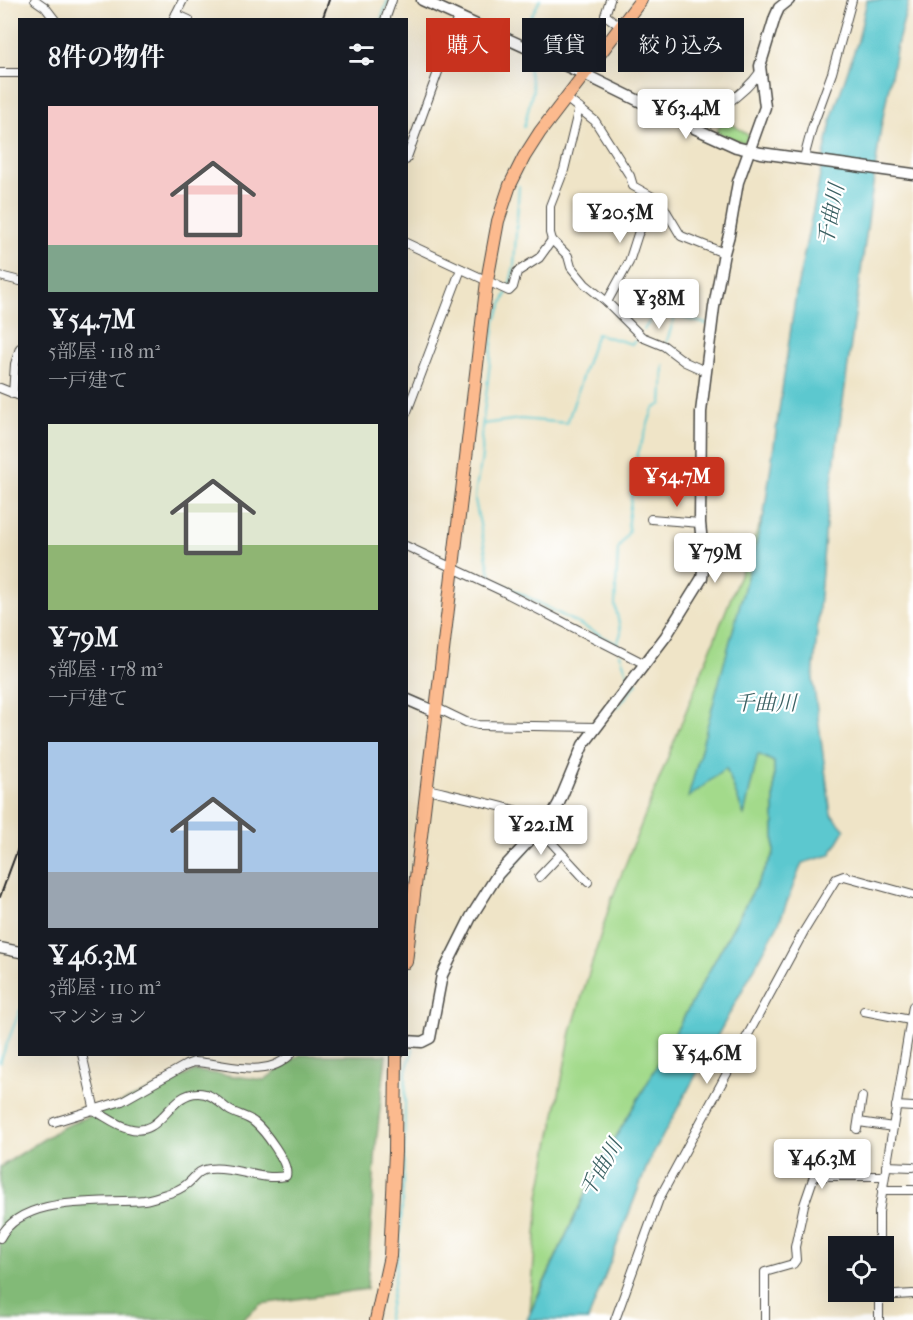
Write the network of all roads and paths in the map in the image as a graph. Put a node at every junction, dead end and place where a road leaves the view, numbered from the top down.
1 (35, 0) edge
2 (183, 0) edge
3 (392, 0) edge
4 (422, 0) edge
5 (610, 0) edge
6 (641, 0) edge
7 (789, 0) edge
8 (852, 0) edge
9 (174, 17) edge
10 (458, 17) junction
11 (53, 18) edge
12 (386, 18) edge
13 (626, 18) edge
14 (618, 25) edge
15 (618, 29) edge
16 (760, 72) junction
17 (0, 73) edge
18 (18, 73) edge
19 (584, 74) junction
20 (566, 98) junction
21 (579, 108) junction
22 (694, 128) junction
23 (748, 150) junction
24 (408, 154) edge
25 (807, 158) junction
26 (913, 174) edge
27 (656, 198) junction
28 (552, 240) junction
29 (408, 244) edge
30 (724, 253) junction
31 (461, 269) junction
32 (0, 276) edge
33 (18, 280) edge
34 (487, 281) junction
35 (607, 302) junction
36 (18, 354) edge
37 (705, 372) junction
38 (0, 388) edge
39 (16, 395) edge
40 (408, 409) edge
41 (651, 519) dead end
42 (700, 524) junction
43 (408, 547) edge
44 (453, 568) junction
45 (645, 664) junction
46 (408, 700) edge
47 (436, 710) junction
48 (597, 727) junction
49 (427, 789) junction
50 (544, 826) junction
51 (561, 854) junction
52 (539, 877) dead end
53 (588, 882) dead end
54 (913, 895) edge
55 (408, 946) edge
56 (0, 948) edge
57 (18, 952) edge
58 (913, 1006) edge
59 (864, 1011) dead end
60 (910, 1020) junction
61 (408, 1041) edge
62 (82, 1056) edge
63 (288, 1056) edge
64 (396, 1056) edge
65 (862, 1097) dead end
66 (896, 1106) junction
67 (913, 1107) edge
68 (95, 1111) junction
69 (54, 1122) dead end
70 (893, 1127) junction
71 (886, 1166) junction
72 (913, 1167) edge
73 (884, 1176) junction
74 (882, 1190) junction
75 (913, 1190) edge
76 (879, 1236) edge
77 (0, 1238) edge
78 (894, 1294) edge
79 (913, 1294) edge
80 (879, 1302) edge
81 (376, 1320) edge
82 (615, 1320) edge
83 (765, 1320) edge
84 (879, 1320) edge

1 - 11 street
2 - 9 street
3 - 12 street
4 - 10 street
5 - 14 street
6 - 13 main road
7 - 16 street
8 - 25 street
10 - 19 street
10 - 24 street
15 - 19 main road
16 - 22 street
16 - 23 street
17 - 18 street
19 - 20 main road
19 - 22 street
20 - 21 street
20 - 34 main road
21 - 27 street
21 - 28 street
22 - 23 street
23 - 25 street
23 - 30 street
25 - 26 street
27 - 30 street
27 - 35 street
28 - 34 street
28 - 35 street
29 - 31 street
30 - 37 street
31 - 34 street
31 - 40 street
32 - 33 street
34 - 44 main road
35 - 37 street
36 - 39 street
37 - 42 street
38 - 39 street
41 - 42 street
42 - 45 street
43 - 44 street
44 - 45 street
44 - 47 main road
45 - 48 street
46 - 47 street
47 - 48 street
47 - 49 main road
48 - 50 street
49 - 50 street
49 - 55 main road
50 - 51 street
50 - 61 street
51 - 52 street
51 - 53 street
54 - 82 street
56 - 57 street
58 - 60 street
59 - 60 street
60 - 66 street
62 - 68 street
63 - 68 street
64 - 81 main road
65 - 70 street
66 - 67 street
66 - 70 street
68 - 69 street
68 - 77 street
70 - 71 street
71 - 72 street
71 - 73 street
73 - 74 street
73 - 83 street
74 - 75 street
74 - 76 street
78 - 79 street
80 - 84 street

